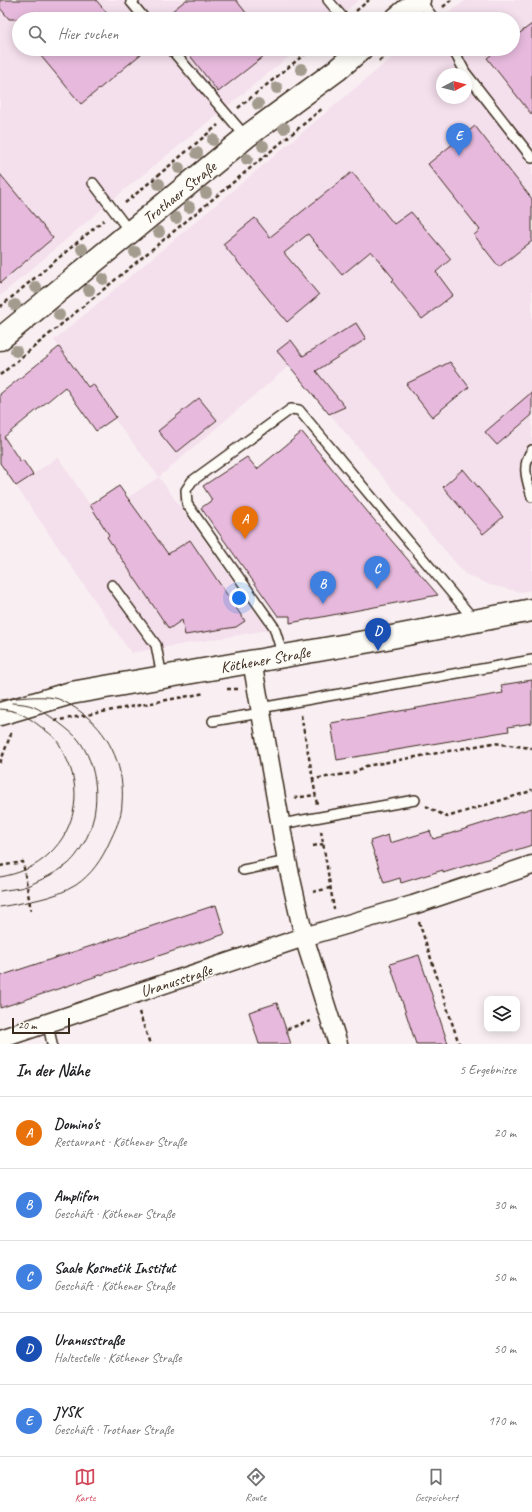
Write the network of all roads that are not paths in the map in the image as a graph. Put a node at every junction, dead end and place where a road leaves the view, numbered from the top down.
1 (134, 0) edge
2 (328, 0) edge
3 (419, 0) edge
4 (139, 12) edge
5 (338, 12) edge
6 (404, 12) edge
7 (428, 12) edge
8 (177, 56) edge
9 (457, 56) edge
10 (368, 57) edge
11 (246, 137) junction
12 (532, 158) edge
13 (93, 183) dead end
14 (130, 232) junction
15 (1, 337) edge
16 (532, 450) edge
17 (532, 497) edge
18 (112, 585) dead end
19 (532, 610) edge
20 (475, 621) junction
21 (283, 656) junction
22 (532, 660) edge
23 (252, 661) junction
24 (162, 677) junction
25 (257, 712) junction
26 (6, 721) edge
27 (214, 721) dead end
28 (414, 800) road end
29 (281, 824) junction
30 (287, 861) junction
31 (532, 865) edge
32 (243, 870) dead end
33 (304, 938) junction
34 (48, 1024) junction
35 (0, 1039) edge
36 (52, 1044) edge
37 (338, 1044) edge

1 - 4 lane
2 - 5 lane
3 - 6 main road
3 - 7 lane
8 - 11 lane
9 - 12 lane
10 - 11 main road, Trothaer Straße
11 - 14 main road, Trothaer Straße
13 - 14 lane
14 - 15 main road, Trothaer Straße
16 - 17 lane
18 - 24 lane
19 - 20 main road, Köthener Straße
20 - 21 main road, Köthener Straße
20 - 21 lane
21 - 23 main road, Köthener Straße
22 - 25 lane
23 - 24 main road, Köthener Straße
23 - 25 street
24 - 26 main road, Köthener Straße
25 - 27 lane
25 - 29 street
28 - 29 lane
29 - 30 street
30 - 32 lane
30 - 33 street
31 - 33 street, Uranusstraße
33 - 34 street, Uranusstraße
33 - 37 street
34 - 35 street, Uranusstraße
34 - 36 lane

